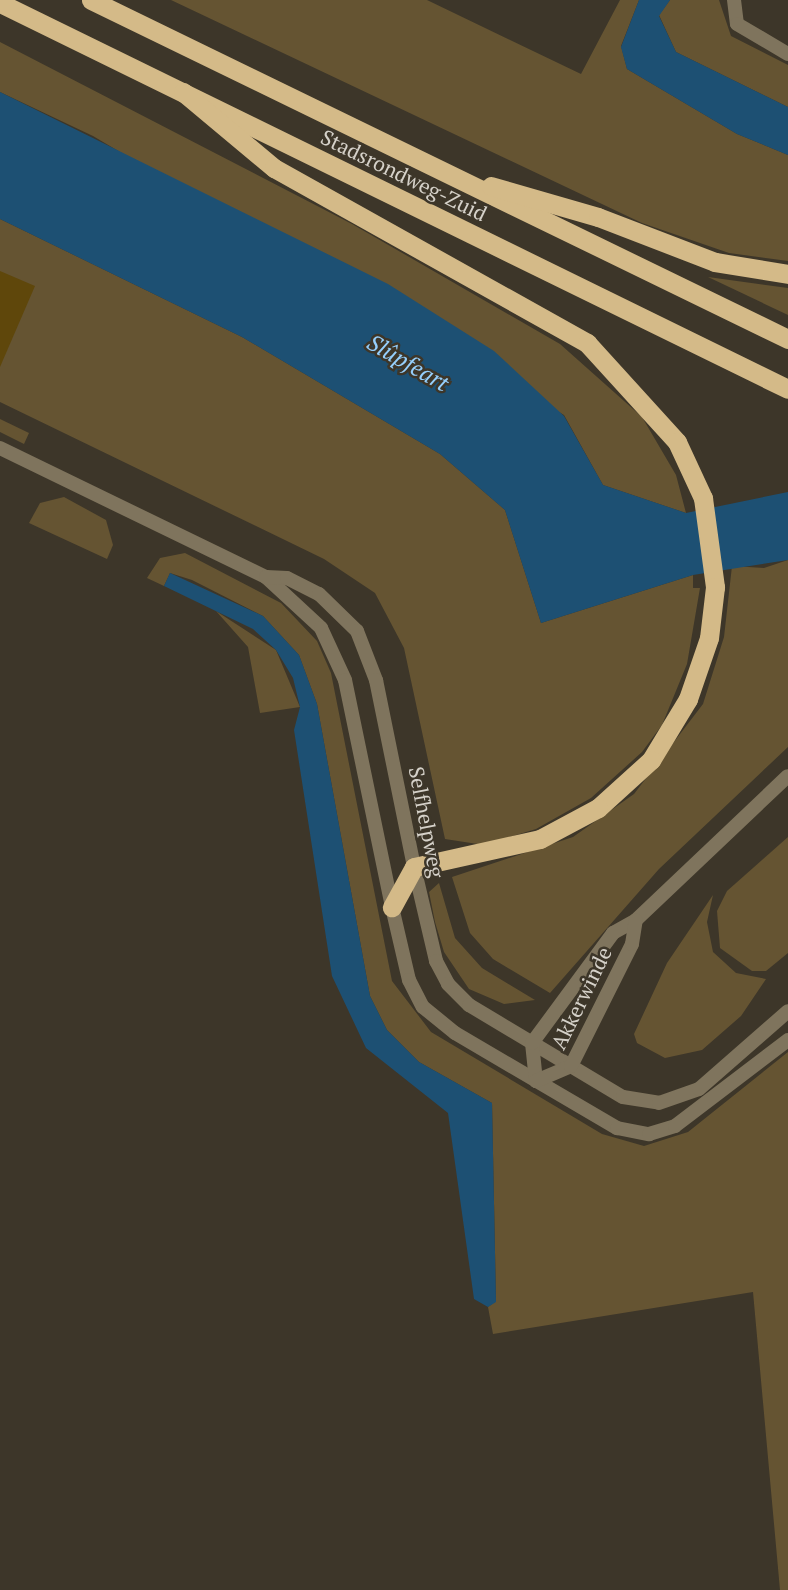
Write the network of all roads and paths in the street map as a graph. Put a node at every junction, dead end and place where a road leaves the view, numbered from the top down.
1 (91, 0) edge
2 (734, 0) edge
3 (0, 3) edge
4 (788, 54) edge
5 (183, 92) junction
6 (440, 171) junction
7 (788, 274) edge
8 (788, 339) edge
9 (788, 388) edge
10 (0, 448) edge
11 (266, 577) junction
12 (788, 776) edge
13 (414, 867) junction
14 (392, 907) junction
15 (636, 920) junction
16 (788, 1011) edge
17 (788, 1040) edge
18 (532, 1043) junction
19 (571, 1066) junction
20 (536, 1081) junction

1 - 6 highway, Stadsrondweg-Zuid
2 - 4 street
3 - 5 highway, Stadsrondweg-Zuid
5 - 9 highway, Stadsrondweg-Zuid
5 - 13 highway
6 - 7 highway
6 - 8 highway, Stadsrondweg-Zuid
10 - 11 street, Selfhelpweg
11 - 13 street, Selfhelpweg
11 - 14 street, Selfhelpweg
12 - 15 street, Akkerwinde
13 - 14 highway
13 - 18 street, Selfhelpweg
14 - 20 street, Selfhelpweg
15 - 18 street, Akkerwinde
15 - 19 street, Akkerwinde
16 - 19 street, Selfhelpweg
17 - 20 street, Selfhelpweg
18 - 19 street, Selfhelpweg
18 - 20 street, Akkerwinde
19 - 20 street, Akkerwinde

